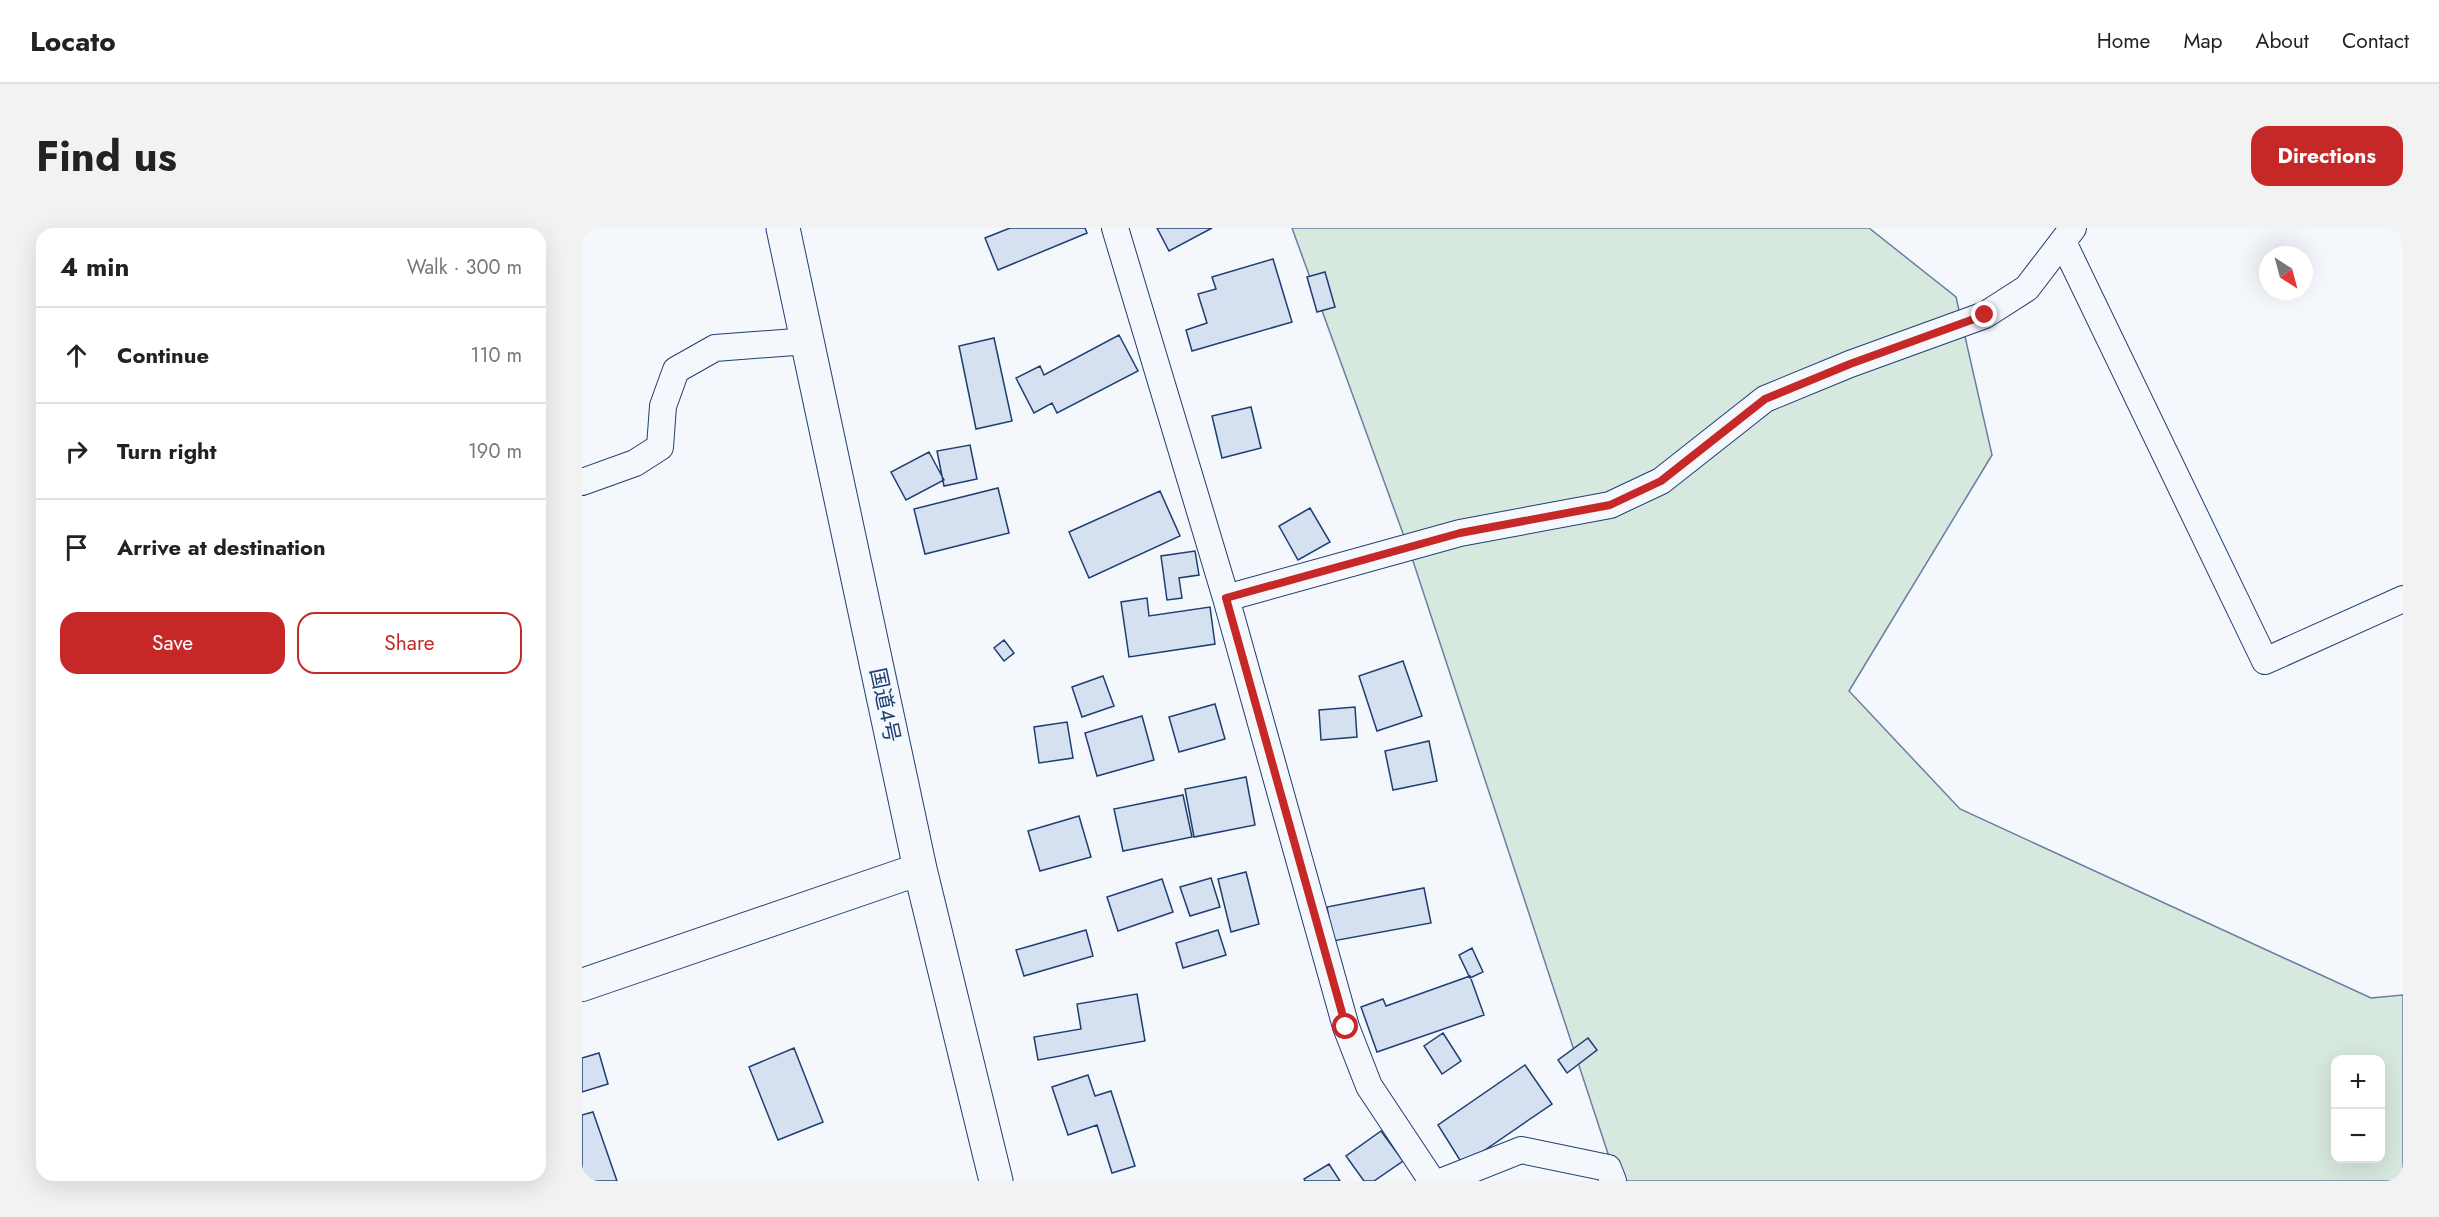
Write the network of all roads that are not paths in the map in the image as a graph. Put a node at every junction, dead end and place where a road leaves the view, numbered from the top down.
1 (783, 228) edge
2 (1115, 228) edge
3 (2068, 235) edge
4 (808, 340) junction
5 (582, 482) edge
6 (1226, 598) junction
7 (2403, 599) edge
8 (920, 869) junction
9 (582, 985) edge
10 (996, 1181) edge
11 (1432, 1181) edge
12 (1443, 1181) edge
13 (1613, 1181) edge

1 - 4 highway, 国道4号
2 - 6 street
3 - 6 street
3 - 7 street
4 - 5 street
4 - 8 highway, 国道4号
6 - 11 street
8 - 9 street
8 - 10 highway, 国道4号
12 - 13 street

